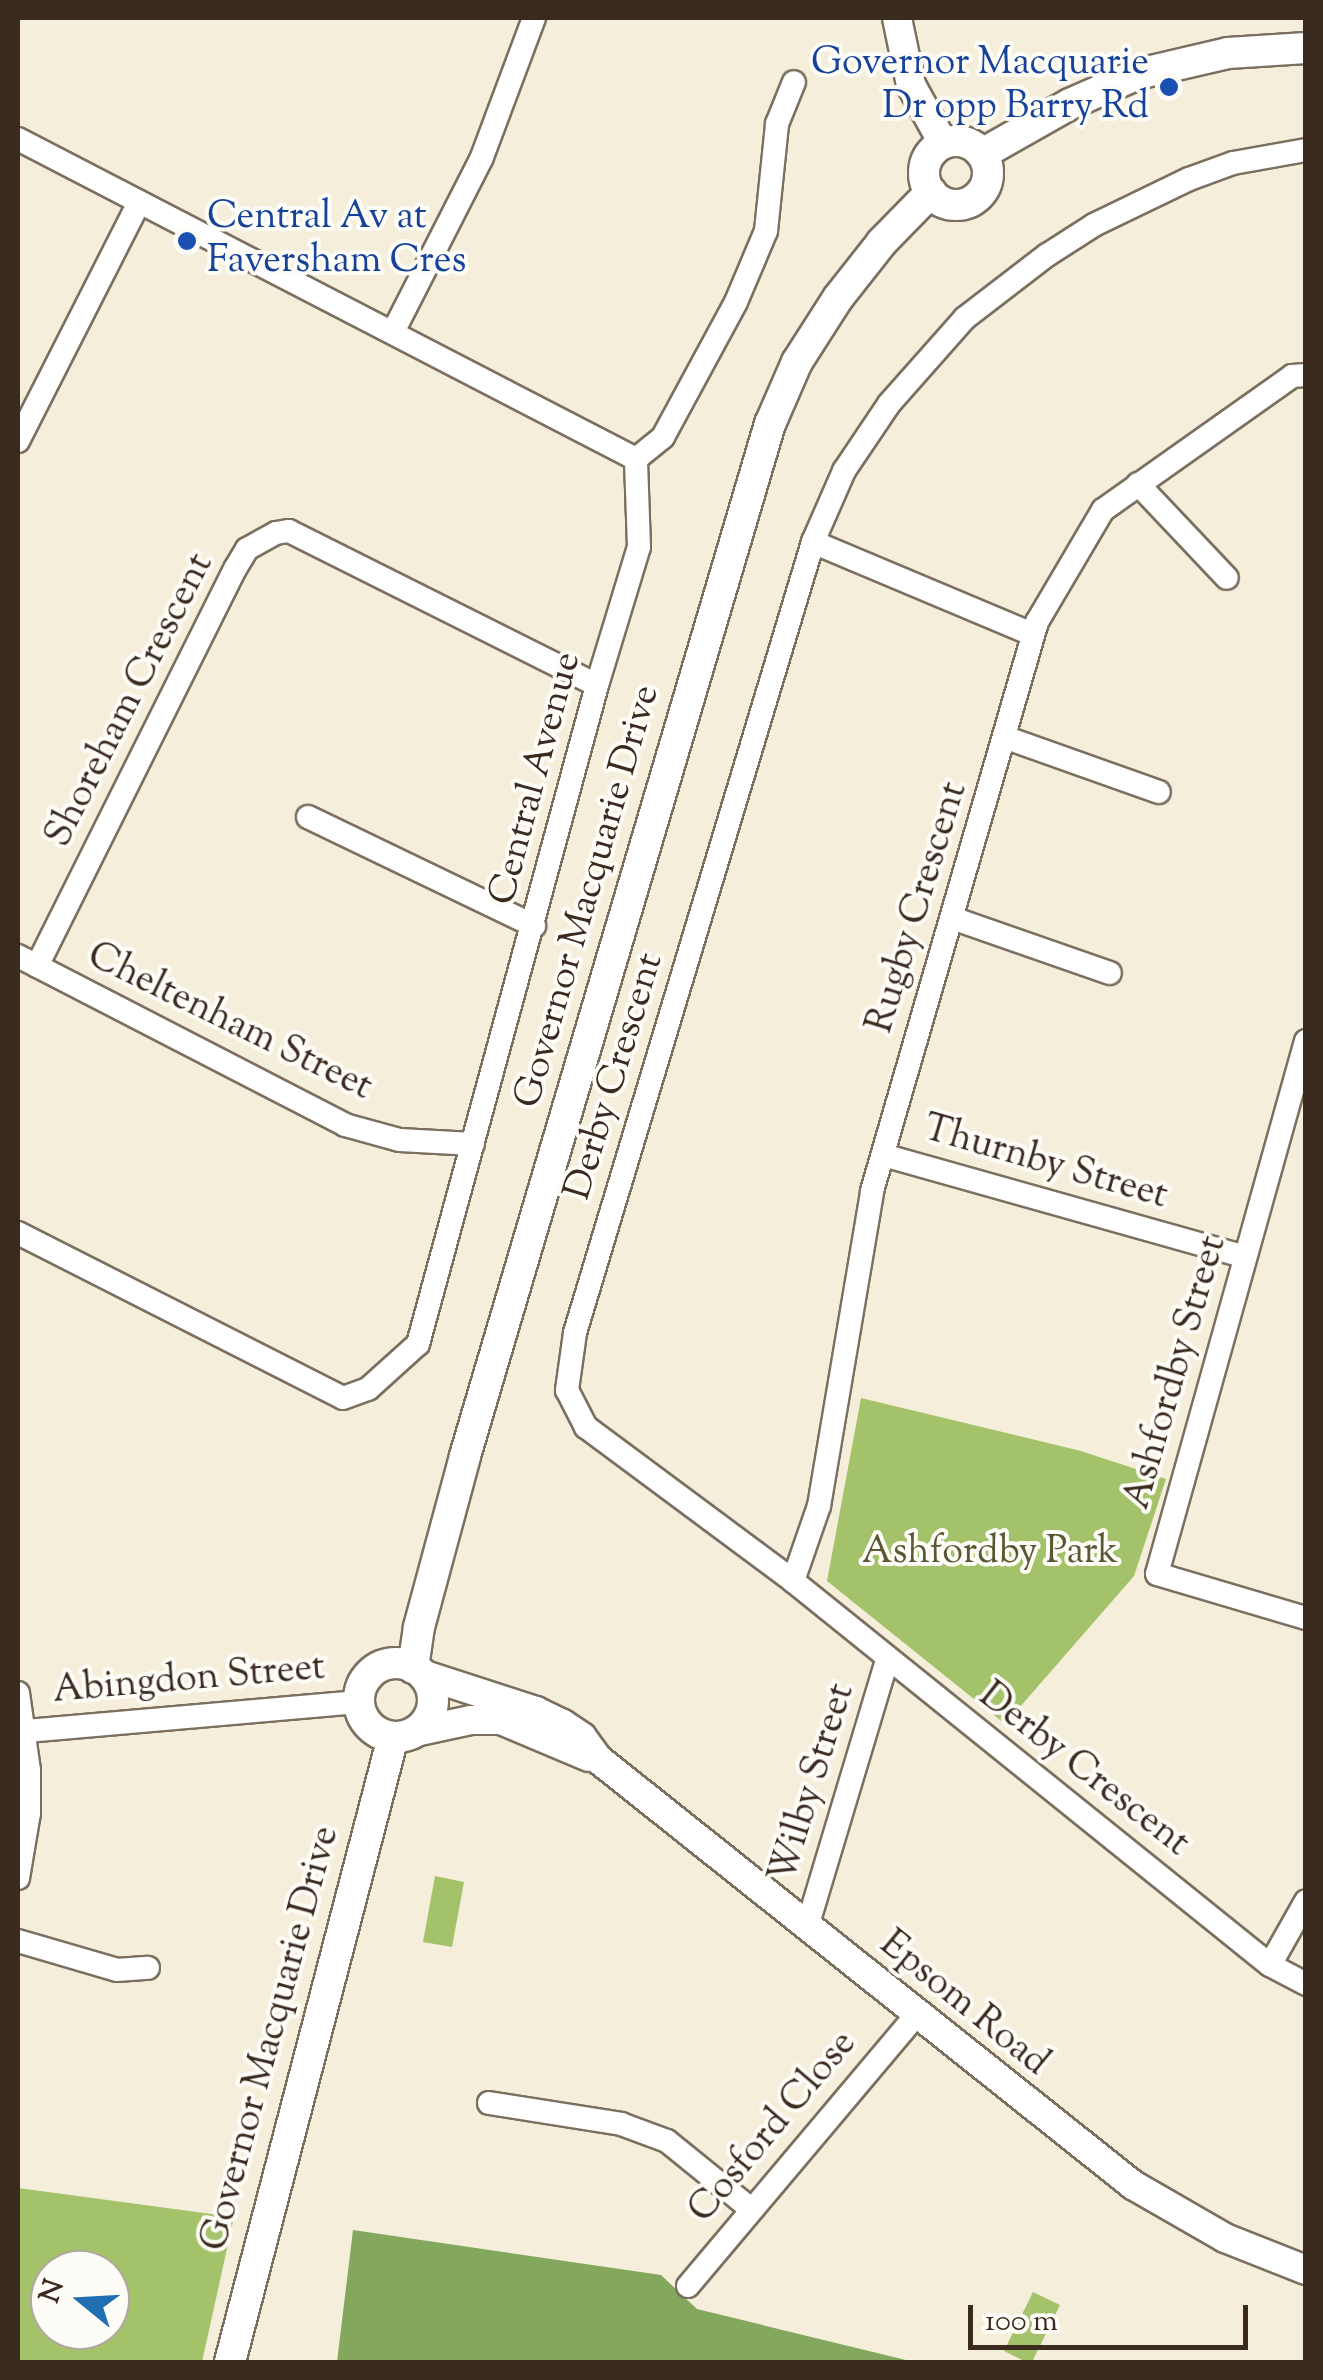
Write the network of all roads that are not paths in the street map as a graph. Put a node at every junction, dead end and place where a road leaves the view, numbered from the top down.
1 (533, 18) edge
2 (897, 18) edge
3 (1306, 48) edge
4 (794, 82) dead end
5 (18, 139) edge
6 (944, 143) junction
7 (1306, 150) edge
8 (982, 154) junction
9 (931, 192) junction
10 (139, 202) junction
11 (394, 330) junction
12 (1306, 375) edge
13 (20, 432) edge
14 (636, 459) junction
15 (1138, 484) junction
16 (813, 542) junction
17 (1227, 578) dead end
18 (1032, 634) junction
19 (596, 685) junction
20 (1007, 738) junction
21 (1159, 792) dead end
22 (308, 817) dead end
23 (952, 918) junction
24 (534, 926) junction
25 (27, 961) edge
26 (1110, 972) dead end
27 (1306, 1040) edge
28 (473, 1144) junction
29 (882, 1155) junction
30 (18, 1234) edge
31 (1245, 1257) junction
32 (793, 1581) junction
33 (1306, 1618) edge
34 (887, 1661) junction
35 (418, 1671) junction
36 (18, 1693) edge
37 (359, 1702) junction
38 (26, 1731) junction
39 (404, 1734) junction
40 (598, 1759) junction
41 (18, 1878) edge
42 (1306, 1901) edge
43 (808, 1928) junction
44 (18, 1941) edge
45 (1270, 1965) junction
46 (148, 1968) dead end
47 (1306, 1984) edge
48 (915, 2016) junction
49 (489, 2103) dead end
50 (751, 2208) junction
51 (1306, 2270) edge
52 (688, 2286) dead end
53 (230, 2362) edge

1 - 11 street
2 - 6 street
3 - 8 main road
4 - 14 street
5 - 10 street
6 - 8 main road
6 - 9 main road
7 - 16 street, Derby Crescent
8 - 9 main road
9 - 35 main road, Governor Macquarie Drive
10 - 11 street
10 - 13 street
11 - 14 street
12 - 15 street, Rugby Crescent
14 - 19 street, Central Avenue
15 - 17 street
15 - 18 street, Rugby Crescent
16 - 18 street
16 - 32 street, Derby Crescent
18 - 20 street, Rugby Crescent
19 - 24 street, Central Avenue
19 - 25 street, Shoreham Crescent
20 - 21 street
20 - 23 street, Rugby Crescent
22 - 24 street
23 - 26 street
23 - 29 street, Rugby Crescent
24 - 28 street, Central Avenue
25 - 28 street, Cheltenham Street
27 - 31 street, Ashfordby Street
28 - 30 street, Central Avenue
29 - 31 street, Thurnby Street
29 - 32 street, Rugby Crescent
31 - 33 street, Ashfordby Street
32 - 34 street, Derby Crescent
34 - 43 street, Wilby Street
34 - 45 street, Derby Crescent
35 - 37 main road
35 - 39 main road
35 - 40 street, Epsom Road
36 - 38 street
37 - 38 street, Abingdon Street
37 - 39 main road
38 - 41 street
39 - 40 street, Epsom Road
39 - 53 main road, Governor Macquarie Drive
40 - 43 street, Epsom Road
42 - 45 street
43 - 48 street, Epsom Road
44 - 46 street
45 - 47 street, Derby Crescent
48 - 50 street, Cosford Close
48 - 51 street, Epsom Road
49 - 50 street
50 - 52 street, Cosford Close

